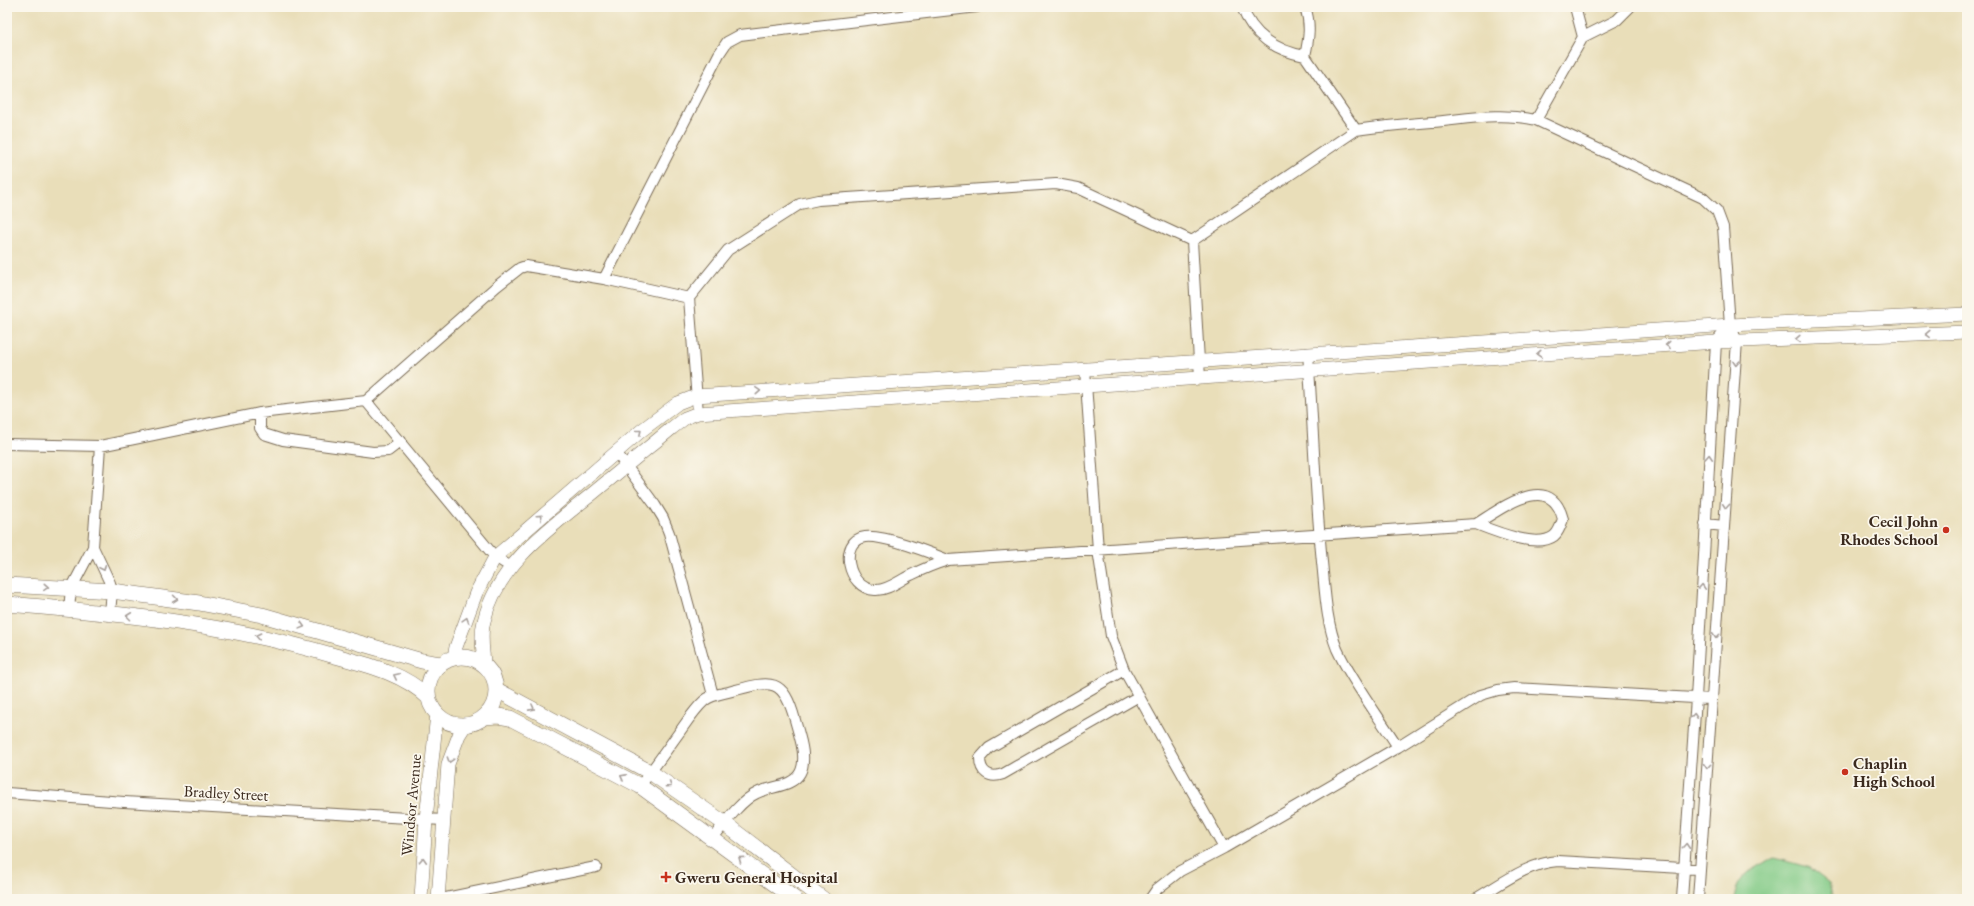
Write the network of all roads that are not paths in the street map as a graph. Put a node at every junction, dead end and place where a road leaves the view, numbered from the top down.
1 (977, 7) edge
2 (1242, 7) edge
3 (1305, 7) edge
4 (1575, 7) edge
5 (1630, 7) edge
6 (1583, 36) junction
7 (1305, 56) junction
8 (1536, 120) junction
9 (1356, 130) junction
10 (1192, 242) junction
11 (604, 279) junction
12 (689, 298) junction
13 (1967, 314) edge
14 (1730, 325) junction
15 (1967, 332) edge
16 (1737, 341) junction
17 (1716, 342) junction
18 (1308, 353) junction
19 (1199, 362) junction
20 (1085, 370) junction
21 (1309, 370) junction
22 (1200, 378) junction
23 (1086, 386) junction
24 (696, 396) junction
25 (366, 401) junction
26 (260, 413) junction
27 (698, 413) junction
28 (401, 441) junction
29 (7, 444) edge
30 (100, 446) junction
31 (616, 452) junction
32 (626, 466) junction
33 (1476, 524) junction
34 (1705, 524) junction
35 (1724, 526) junction
36 (1319, 535) junction
37 (93, 547) junction
38 (1098, 550) junction
39 (495, 557) junction
40 (948, 560) junction
41 (511, 567) junction
42 (7, 585) edge
43 (71, 589) junction
44 (112, 591) junction
45 (7, 604) edge
46 (69, 609) junction
47 (110, 614) junction
48 (454, 657) junction
49 (440, 664) junction
50 (484, 664) junction
51 (1124, 670) junction
52 (497, 690) junction
53 (712, 695) junction
54 (1139, 696) junction
55 (428, 698) junction
56 (1696, 698) junction
57 (1712, 699) junction
58 (436, 714) junction
59 (484, 718) junction
60 (466, 724) junction
61 (1398, 747) junction
62 (650, 772) junction
63 (640, 786) junction
64 (7, 793) edge
65 (426, 819) junction
66 (443, 820) junction
67 (724, 823) junction
68 (713, 838) junction
69 (1224, 848) junction
70 (766, 855) junction
71 (596, 867) dead end
72 (1684, 868) junction
73 (1700, 869) junction
74 (756, 870) junction
75 (421, 899) edge
76 (439, 899) edge
77 (795, 899) edge
78 (823, 899) edge
79 (1150, 899) edge
80 (1475, 899) edge
81 (1682, 899) edge
82 (1698, 899) edge

1 - 11 street
2 - 7 street
3 - 7 street
4 - 6 street
5 - 6 street
6 - 8 street
7 - 9 street
8 - 9 street
8 - 14 street
9 - 10 street
10 - 12 street
10 - 19 street
11 - 12 street
11 - 25 street
12 - 24 street
13 - 14 main road
14 - 16 street
14 - 17 street
14 - 18 main road
15 -> 16 main road
16 - 17 main road
16 -> 35 street
17 -> 21 main road
34 -> 17 street
18 - 19 main road
18 - 21 street
19 - 20 main road
19 - 22 street
20 - 23 street
24 -> 20 main road
21 - 22 main road
21 - 36 street
22 - 23 main road
23 - 27 main road
23 - 38 street
24 - 27 street
31 -> 24 main road
25 - 26 street
25 - 28 street
26 - 28 street
26 - 30 street
27 - 32 main road
28 - 39 street
29 - 30 street
30 - 37 street
31 - 32 street
39 -> 31 main road
32 - 41 main road
32 - 53 street
33 - 33 street
33 - 36 street
34 - 35 street
56 -> 34 street
35 -> 57 street
36 - 38 street
36 - 61 street
37 - 43 street
37 -> 44 street
38 - 40 street
38 - 51 street
39 - 41 street
48 -> 39 main road
40 - 40 street
41 - 50 main road
42 -> 43 highway
43 - 44 highway
43 - 46 street
44 - 47 street
44 -> 49 highway
45 - 46 highway
46 - 47 highway
55 -> 47 highway
48 - 49 highway
48 - 50 highway
49 - 55 highway
50 - 52 highway
51 - 54 street
51 - 54 street
52 - 59 highway
52 -> 62 highway
53 - 62 street
53 - 67 street
54 - 69 street
55 - 58 highway
56 - 57 street
56 - 61 street
72 -> 56 street
57 -> 73 street
58 - 60 highway
58 - 65 main road, Windsor Avenue
59 - 60 highway
63 -> 59 highway
60 -> 66 main road, Windsor Avenue
61 - 69 street
62 - 63 street
62 -> 67 highway
63 - 68 highway
64 - 65 street, Bradley Street
65 - 66 street, Bradley Street
75 -> 65 main road, Windsor Avenue
66 - 76 main road, Windsor Avenue
67 - 68 street
67 - 70 highway
74 -> 68 highway
69 - 79 street
70 - 74 highway
70 - 78 highway
71 - 76 street
72 - 73 street
72 - 80 street
72 - 81 street
73 - 82 street
74 - 77 highway

